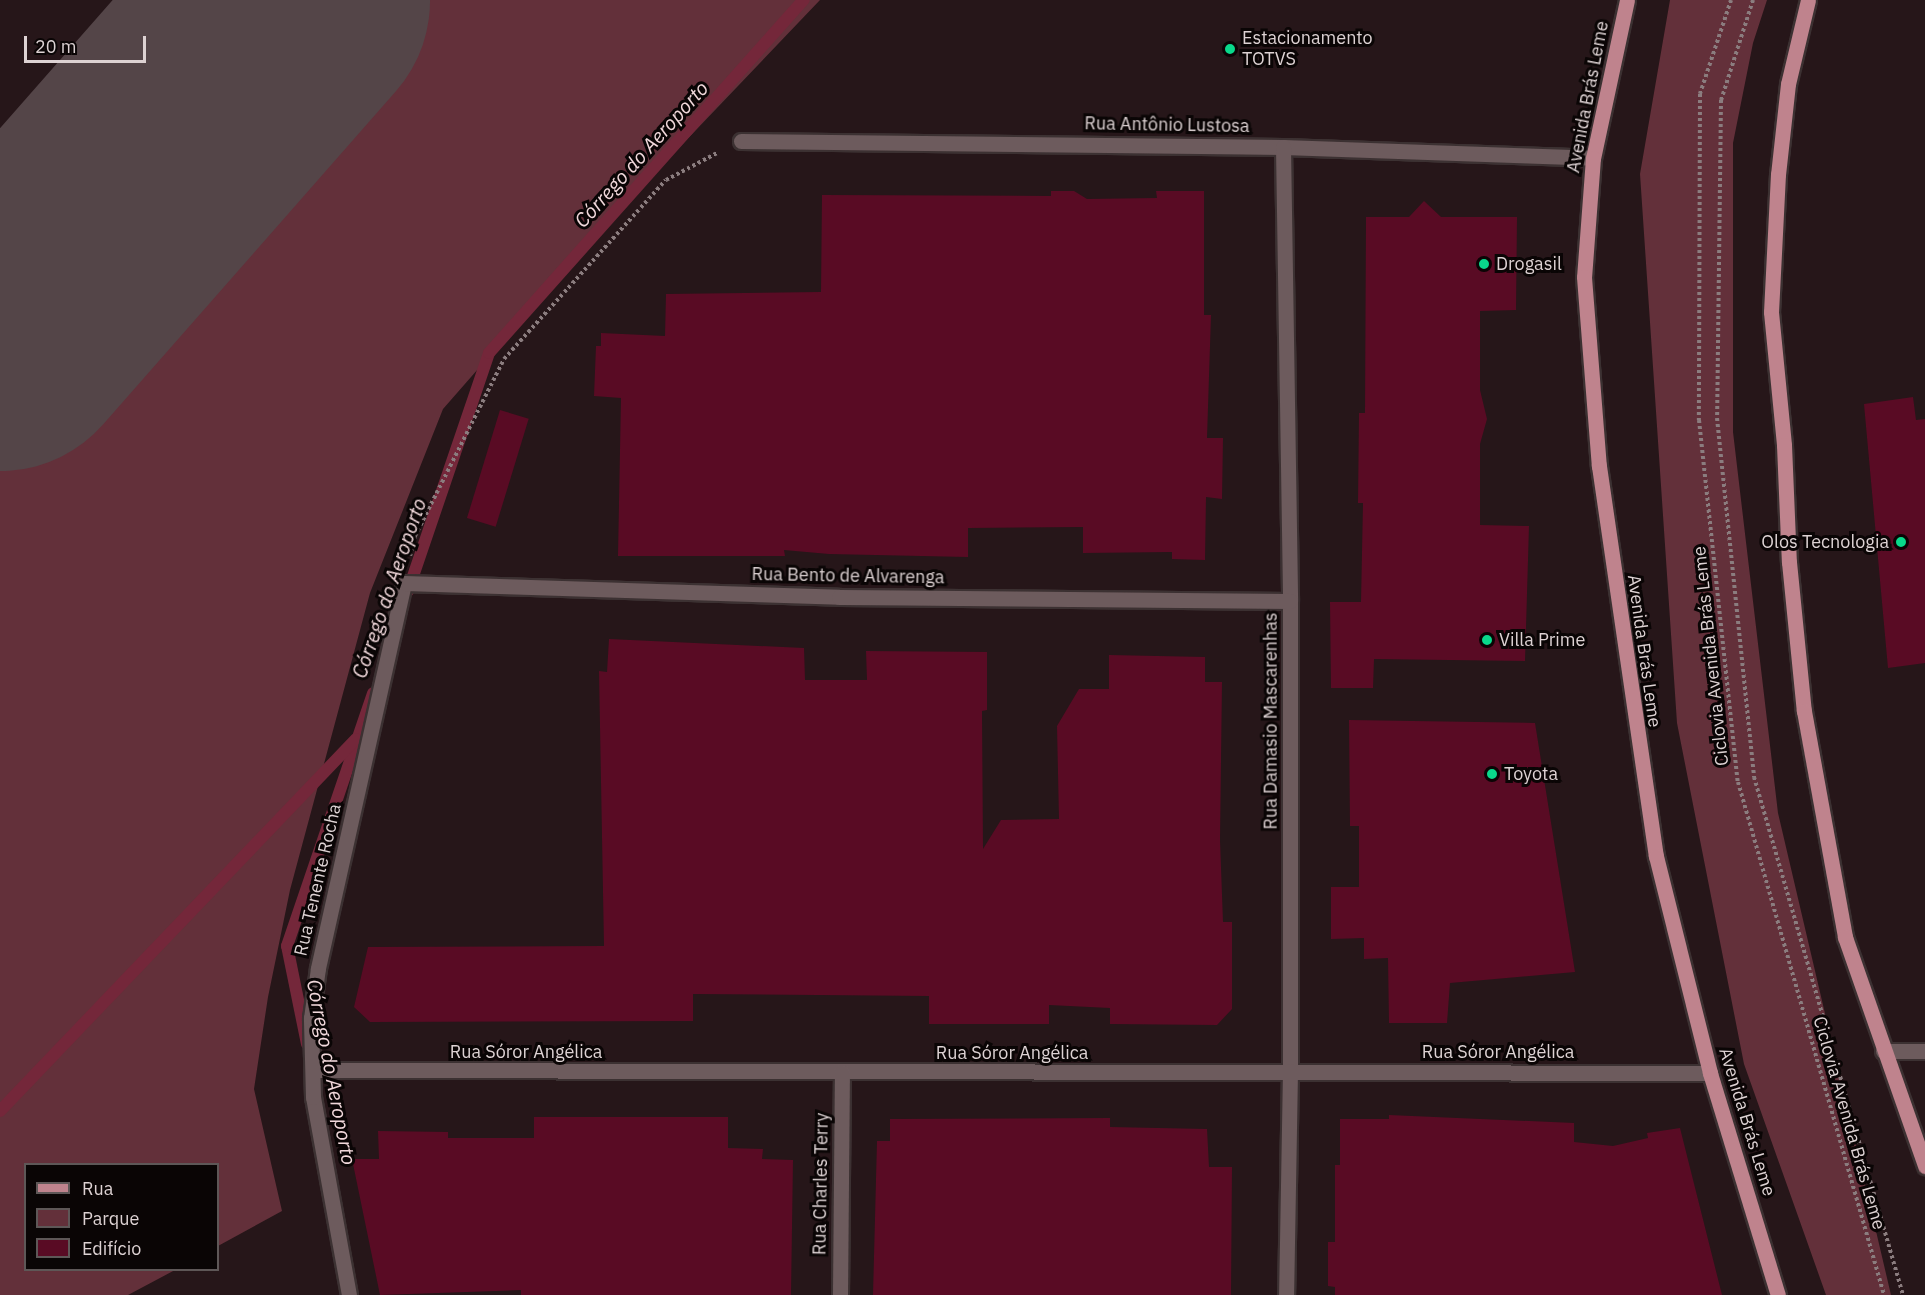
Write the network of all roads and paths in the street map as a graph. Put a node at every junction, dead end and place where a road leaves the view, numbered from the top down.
1 (1627, 0) edge
2 (1731, 0) edge
3 (1808, 0) edge
4 (741, 141) joint
5 (1284, 147) junction
6 (1593, 158) junction
7 (404, 583) junction
8 (1290, 601) junction
9 (1883, 1051) junction
10 (1925, 1051) edge
11 (313, 1070) junction
12 (1290, 1071) junction
13 (842, 1072) junction
14 (1710, 1073) junction
15 (1925, 1166) edge
16 (349, 1295) edge
17 (840, 1295) edge
18 (1286, 1295) edge
19 (1778, 1295) edge
20 (1884, 1295) edge

1 - 6 main road, Avenida Brás Leme
2 - 20 path, Ciclovia Avenida Brás Leme
3 - 9 main road
4 - 5 street, Rua Antônio Lustosa
4 - 7 path
5 - 6 street, Rua Antônio Lustosa
5 - 8 street, Rua Damasio Mascarenhas
6 - 14 main road, Avenida Brás Leme
7 - 8 street, Rua Bento de Alvarenga
7 - 11 street, Rua Tenente Rocha
8 - 12 street, Rua Damasio Mascarenhas
9 - 10 street
9 - 15 main road
11 - 13 street, Rua Sóror Angélica
11 - 16 street, Rua Tenente Rocha
12 - 13 street, Rua Sóror Angélica
12 - 14 street, Rua Sóror Angélica
12 - 18 street, Rua Damasio Mascarenhas
13 - 17 street, Rua Charles Terry
14 - 19 main road, Avenida Brás Leme

